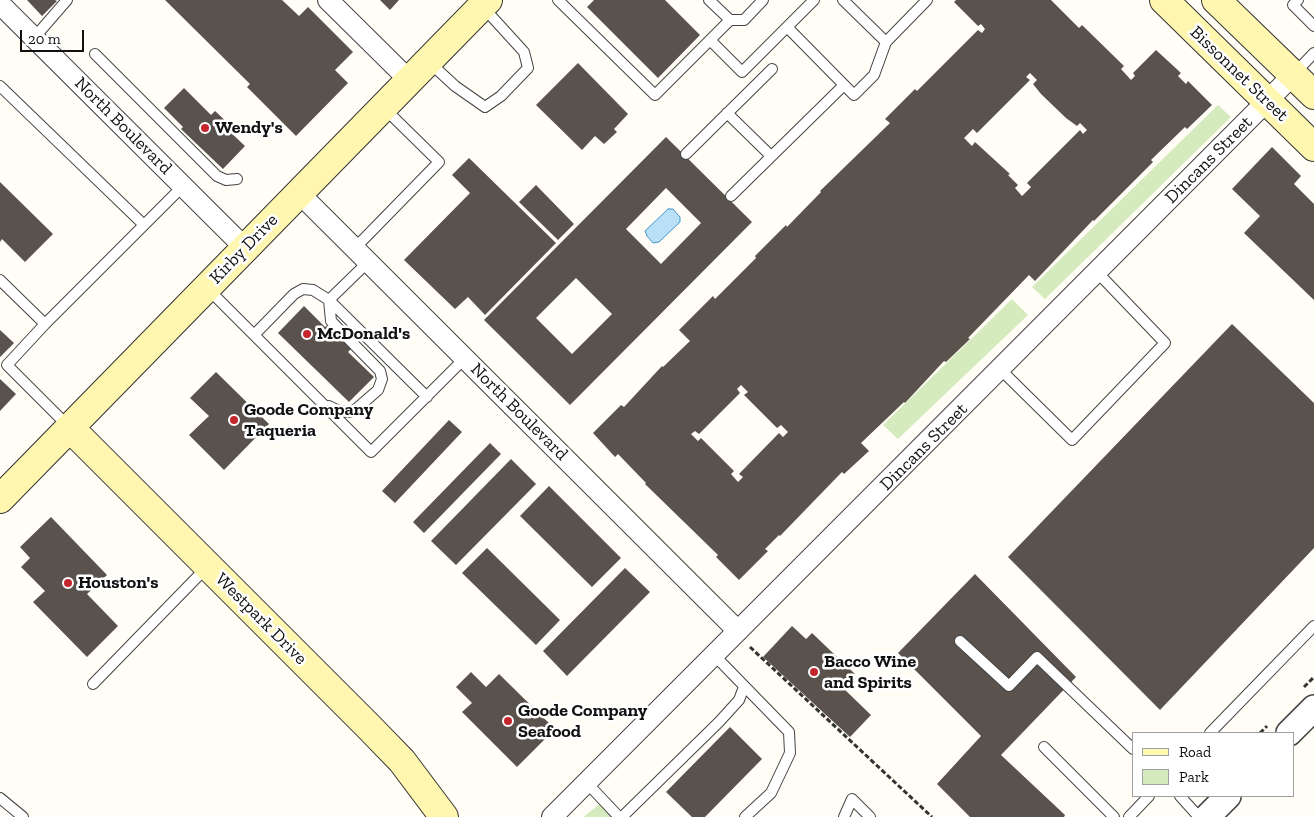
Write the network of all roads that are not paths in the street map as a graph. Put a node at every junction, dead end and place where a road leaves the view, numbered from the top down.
1 (67, 0) edge
2 (328, 0) edge
3 (558, 0) edge
4 (709, 0) edge
5 (763, 0) edge
6 (814, 0) edge
7 (843, 0) edge
8 (927, 0) edge
9 (1164, 0) edge
10 (1298, 0) edge
11 (1220, 2) edge
12 (2, 3) edge
13 (485, 3) edge
14 (730, 20) junction
15 (1314, 26) edge
16 (787, 27) junction
17 (34, 38) junction
18 (710, 40) junction
19 (886, 42) junction
20 (1314, 53) edge
21 (95, 54) dead end
22 (428, 61) junction
23 (772, 68) dead end
24 (1293, 75) junction
25 (409, 80) junction
26 (844, 85) junction
27 (0, 86) edge
28 (1314, 95) edge
29 (1267, 102) junction
30 (383, 107) junction
31 (727, 113) junction
32 (1314, 147) edge
33 (686, 154) dead end
34 (771, 156) junction
35 (237, 179) dead end
36 (183, 186) junction
37 (299, 193) junction
38 (731, 196) dead end
39 (144, 225) junction
40 (245, 248) junction
41 (361, 255) junction
42 (1097, 272) junction
43 (0, 280) edge
44 (207, 287) junction
45 (329, 300) junction
46 (45, 324) junction
47 (254, 335) junction
48 (465, 358) junction
49 (1001, 370) junction
50 (427, 397) junction
51 (322, 402) junction
52 (70, 428) junction
53 (0, 499) edge
54 (208, 566) junction
55 (1314, 626) edge
56 (744, 638) junction
57 (960, 640) dead end
58 (714, 655) junction
59 (92, 684) dead end
60 (744, 686) junction
61 (1314, 708) edge
62 (1211, 732) edge
63 (1290, 732) edge
64 (1044, 747) dead end
65 (1132, 748) edge
66 (587, 783) junction
67 (1148, 797) edge
68 (1181, 797) edge
69 (1227, 797) edge
70 (0, 798) edge
71 (23, 817) edge
72 (444, 817) edge
73 (552, 817) edge
74 (621, 817) edge
75 (745, 817) edge
76 (844, 817) edge
77 (870, 817) edge
78 (1114, 817) edge
79 (1129, 817) edge
80 (1199, 817) edge
81 (1207, 817) edge

1 - 17 lane
2 - 25 street
3 - 18 lane
4 - 14 lane
5 - 14 lane
6 - 16 lane
7 - 19 lane
8 - 19 lane
9 - 29 main road, Bissonnet Street
10 - 15 lane
11 - 24 main road
12 - 17 street, North Boulevard
13 - 22 main road, Kirby Drive
13 - 22 lane
14 - 18 lane
16 - 18 lane
16 - 26 lane
17 - 36 street, North Boulevard
19 - 26 lane
20 - 24 lane
21 - 35 lane
22 - 25 main road, Kirby Drive
23 - 31 lane
24 - 28 main road
24 - 29 street, Dincans Street
25 - 30 main road, Kirby Drive
26 - 34 lane
27 - 39 lane
29 - 32 main road, Bissonnet Street
29 - 42 street, Dincans Street
30 - 37 main road, Kirby Drive
30 - 41 lane
31 - 33 lane
31 - 34 lane
34 - 38 lane
36 - 39 lane
36 - 40 street, North Boulevard
37 - 40 main road, Kirby Drive
37 - 41 street, North Boulevard
39 - 46 lane
40 - 44 main road, Kirby Drive
41 - 45 lane
41 - 48 street, North Boulevard
42 - 49 street, Dincans Street
42 - 49 lane
43 - 46 lane
44 - 47 lane
44 - 52 main road, Kirby Drive
45 - 47 lane
45 - 50 lane
45 - 51 lane
46 - 52 lane
47 - 51 lane
48 - 50 lane
48 - 56 street, North Boulevard
49 - 56 street, Dincans Street
50 - 51 lane
52 - 53 main road, Kirby Drive
52 - 54 main road, Westpark Drive
54 - 59 lane
54 - 72 main road, Westpark Drive
55 - 62 lane
56 - 58 street, Dincans Street
57 - 65 lane
58 - 60 lane
58 - 66 street, Dincans Street
60 - 74 lane
60 - 75 lane
61 - 63 street
64 - 78 lane
66 - 73 street, Dincans Street
66 - 74 lane
67 - 79 lane
68 - 80 lane
69 - 81 street
70 - 71 lane
76 - 77 lane

